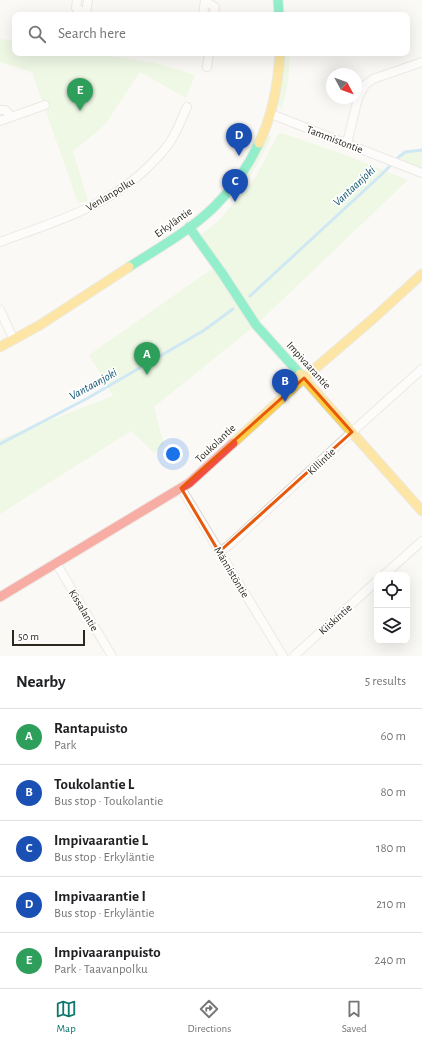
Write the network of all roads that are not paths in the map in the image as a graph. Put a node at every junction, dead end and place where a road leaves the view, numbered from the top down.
1 (77, 0) edge
2 (88, 0) edge
3 (278, 0) edge
4 (205, 1) edge
5 (83, 12) edge
6 (86, 12) edge
7 (203, 12) edge
8 (214, 12) edge
9 (279, 12) edge
10 (209, 56) edge
11 (280, 56) edge
12 (422, 62) edge
13 (207, 67) dead end
14 (45, 104) dead end
15 (187, 107) dead end
16 (0, 110) edge
17 (271, 114) junction
18 (11, 116) junction
19 (0, 121) edge
20 (347, 143) junction
21 (422, 173) edge
22 (190, 227) junction
23 (0, 242) edge
24 (422, 274) edge
25 (0, 310) edge
26 (14, 340) junction
27 (0, 347) edge
28 (422, 369) edge
29 (304, 378) junction
30 (352, 432) junction
31 (181, 488) junction
32 (422, 511) edge
33 (422, 541) edge
34 (220, 552) junction
35 (56, 563) junction
36 (387, 572) edge
37 (374, 584) edge
38 (0, 597) edge
39 (112, 656) edge
40 (283, 656) edge
41 (294, 656) edge

1 - 5 street
2 - 6 street
3 - 9 street
4 - 7 street
4 - 8 street
10 - 13 street
11 - 17 street, Erkyläntie
12 - 20 street
14 - 18 street
15 - 23 street, Venlanpolku
16 - 18 street
17 - 20 street, Tammistontie
17 - 22 street, Erkyläntie
18 - 19 street
20 - 21 street, Tammistontie
22 - 26 street, Erkyläntie
22 - 29 street, Impivaarantie
24 - 29 street, Toukolantie
25 - 26 street
26 - 27 street, Erkyläntie
28 - 30 street, Killintie
29 - 30 street, Impivaarantie
29 - 31 street, Toukolantie
30 - 32 street, Impivaarantie
30 - 34 street, Killintie
31 - 34 street, Männistöntie
31 - 35 street, Toukolantie
33 - 36 street
34 - 40 street, Männistöntie
35 - 38 street, Toukolantie
35 - 39 street, Kissalantie
37 - 41 street, Kiiskintie

